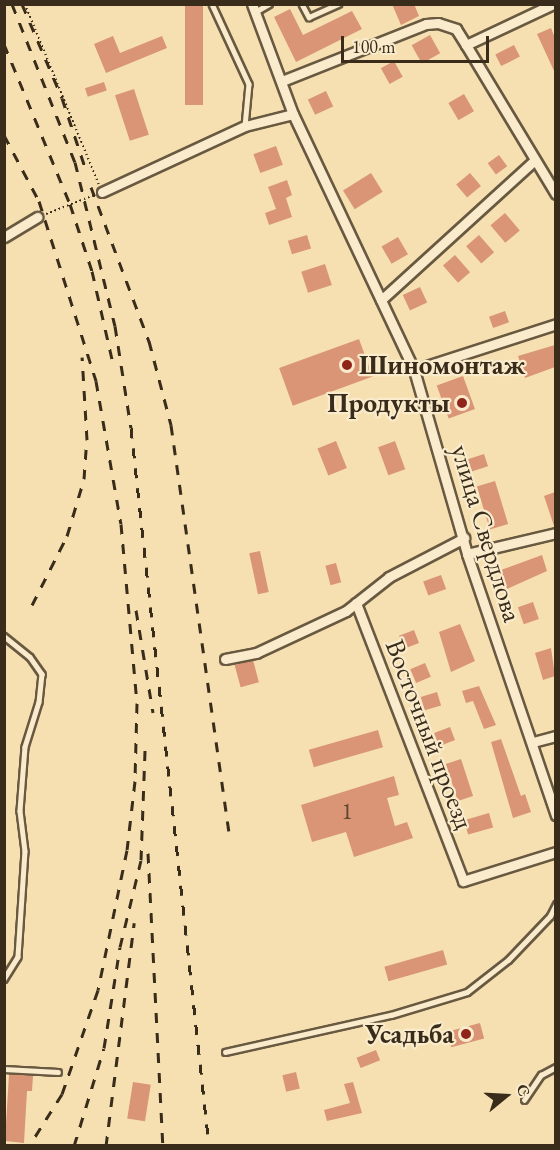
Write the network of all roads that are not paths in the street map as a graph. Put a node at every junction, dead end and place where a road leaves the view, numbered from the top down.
1 (212, 4) edge
2 (269, 4) edge
3 (302, 4) edge
4 (338, 4) edge
5 (553, 4) edge
6 (253, 8) edge
7 (466, 45) junction
8 (282, 81) junction
9 (293, 114) junction
10 (245, 126) junction
11 (535, 160) junction
12 (102, 192) road end
13 (555, 194) edge
14 (38, 217) road end
15 (4, 237) edge
16 (381, 300) junction
17 (555, 324) edge
18 (414, 370) junction
19 (555, 533) edge
20 (464, 538) junction
21 (467, 554) junction
22 (356, 603) junction
23 (4, 636) edge
24 (225, 659) dead end
25 (555, 736) edge
26 (533, 742) junction
27 (555, 815) edge
28 (555, 852) edge
29 (555, 904) edge
30 (4, 979) edge
31 (225, 1052) dead end
32 (555, 1067) edge
33 (4, 1069) edge
34 (58, 1072) dead end
35 (524, 1100) dead end

1 - 10 lane
2 - 6 lane
3 - 4 lane
5 - 7 street
6 - 8 street, улица Свердлова
7 - 8 street
7 - 11 street
8 - 9 street, улица Свердлова
9 - 10 street
9 - 16 street, улица Свердлова
10 - 12 street
11 - 13 street
11 - 16 street
14 - 15 street
16 - 18 street, улица Свердлова
17 - 18 street
18 - 20 street, улица Свердлова
19 - 21 street
20 - 21 street, улица Свердлова
20 - 22 street
21 - 26 street, улица Свердлова
22 - 24 street
22 - 28 street, Восточный проезд
23 - 30 lane
25 - 26 street
26 - 27 street, улица Свердлова
29 - 31 lane
32 - 35 lane
33 - 34 lane

